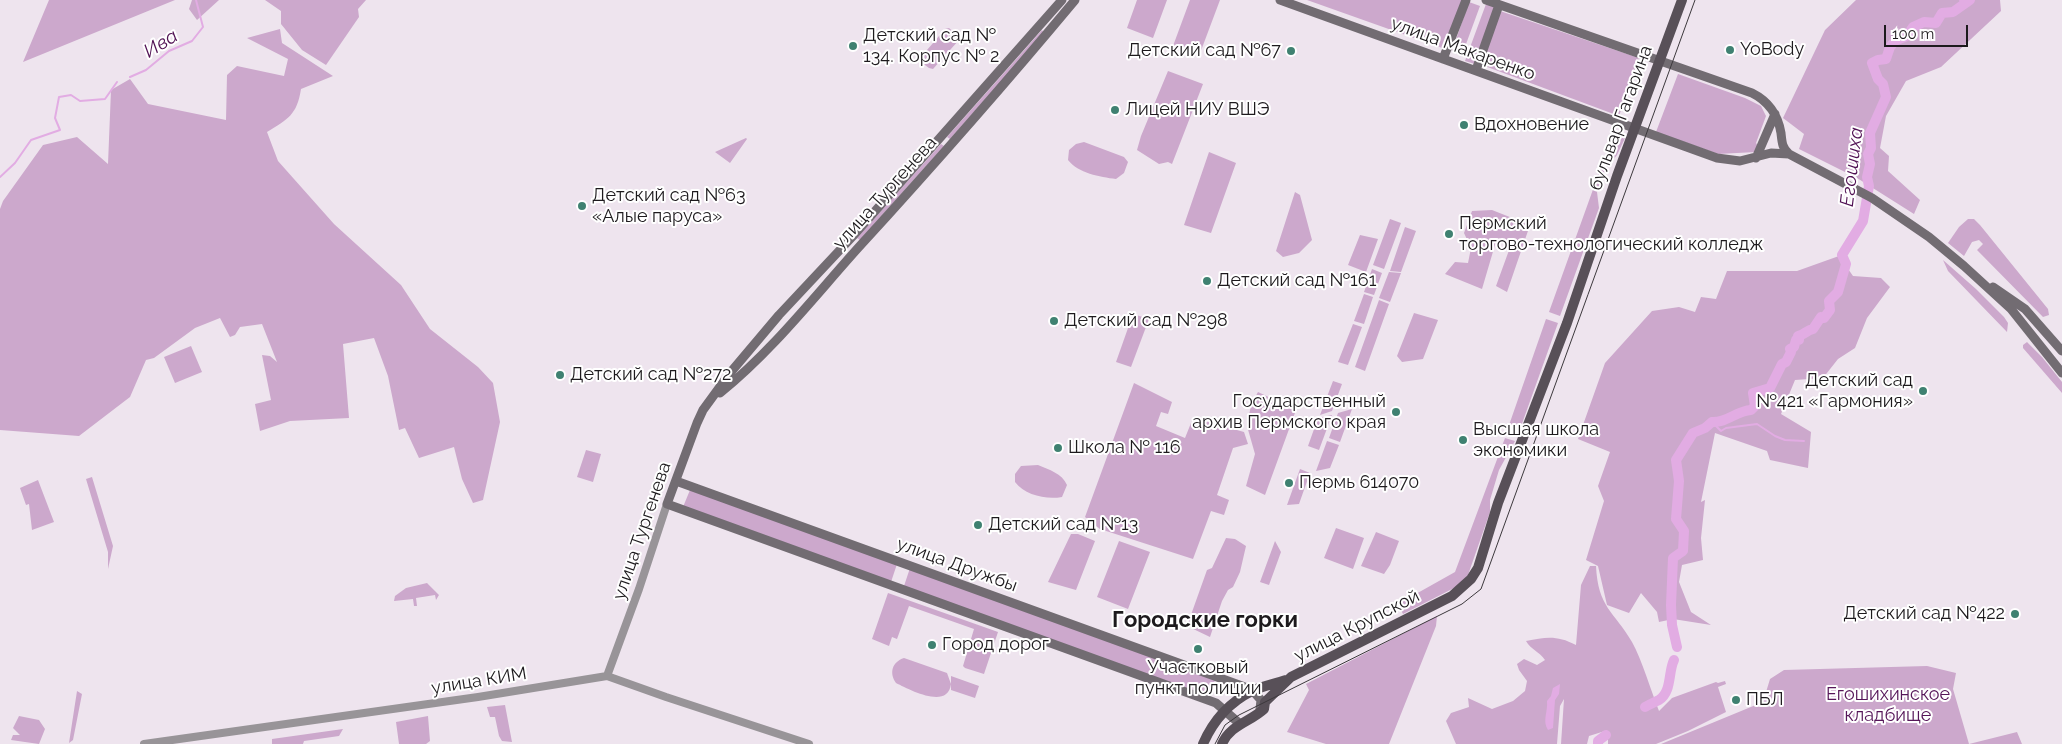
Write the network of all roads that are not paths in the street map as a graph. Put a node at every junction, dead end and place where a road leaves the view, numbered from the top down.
1 (1062, 0) edge
2 (1075, 0) edge
3 (1280, 0) edge
4 (1466, 0) edge
5 (1486, 0) edge
6 (1682, 0) edge
7 (1298, 3) edge
8 (1499, 5) junction
9 (1043, 22) junction
10 (1050, 29) junction
11 (1444, 59) junction
12 (1660, 60) junction
13 (1476, 70) junction
14 (1775, 114) junction
15 (1635, 128) junction
16 (940, 138) junction
17 (948, 146) junction
18 (1789, 154) junction
19 (1756, 158) junction
20 (852, 238) junction
21 (860, 246) junction
22 (1964, 266) junction
23 (804, 288) junction
24 (814, 297) junction
25 (2062, 351) edge
26 (2062, 373) edge
27 (733, 377) junction
28 (676, 481) junction
29 (667, 504) junction
30 (1442, 601) joint
31 (607, 676) junction
32 (1287, 680) junction
33 (1257, 689) junction
34 (1222, 713) junction
35 (1257, 716) junction
36 (1240, 724) junction
37 (144, 744) edge
38 (809, 744) edge
39 (1204, 744) edge
40 (1222, 744) edge

1 - 9 main road, улица Тургенева
2 - 10 main road, улица Тургенева
3 - 7 main road, улица Макаренко
4 - 11 main road
5 - 8 main road
6 - 12 main road, бульвар Гагарина
7 - 11 main road, улица Макаренко
8 - 12 main road
8 - 13 main road
9 - 10 main road
9 - 16 main road, улица Тургенева
10 - 17 main road, улица Тургенева
11 - 13 main road, улица Макаренко
12 - 14 main road
12 - 15 main road, бульвар Гагарина
13 - 15 main road, улица Макаренко
14 - 18 main road
14 - 19 main road
15 - 19 main road, улица Макаренко
15 - 30 main road, бульвар Гагарина
16 - 17 main road
16 - 20 main road, улица Тургенева
17 - 21 main road, улица Тургенева
18 - 19 main road, улица Макаренко
18 - 22 main road
20 - 21 main road
20 - 23 main road, улица Тургенева
21 - 24 main road, улица Тургенева
22 - 25 main road
22 - 26 main road
23 - 24 main road
23 - 27 main road, улица Тургенева
24 - 27 main road, улица Тургенева
27 - 28 main road, улица Тургенева
28 - 29 main road, улица Тургенева
28 - 33 main road, улица Дружбы
29 - 31 street, улица Тургенева
29 - 34 main road
30 - 32 main road, улица Крупской
31 - 37 street, улица КИМ
31 - 38 street, улица КИМ
32 - 33 main road, улица Крупской
32 - 35 main road, улица Крупской
33 - 34 main road, улица Крупской
33 - 35 main road
34 - 36 main road
34 - 39 main road
35 - 36 main road
36 - 40 main road

